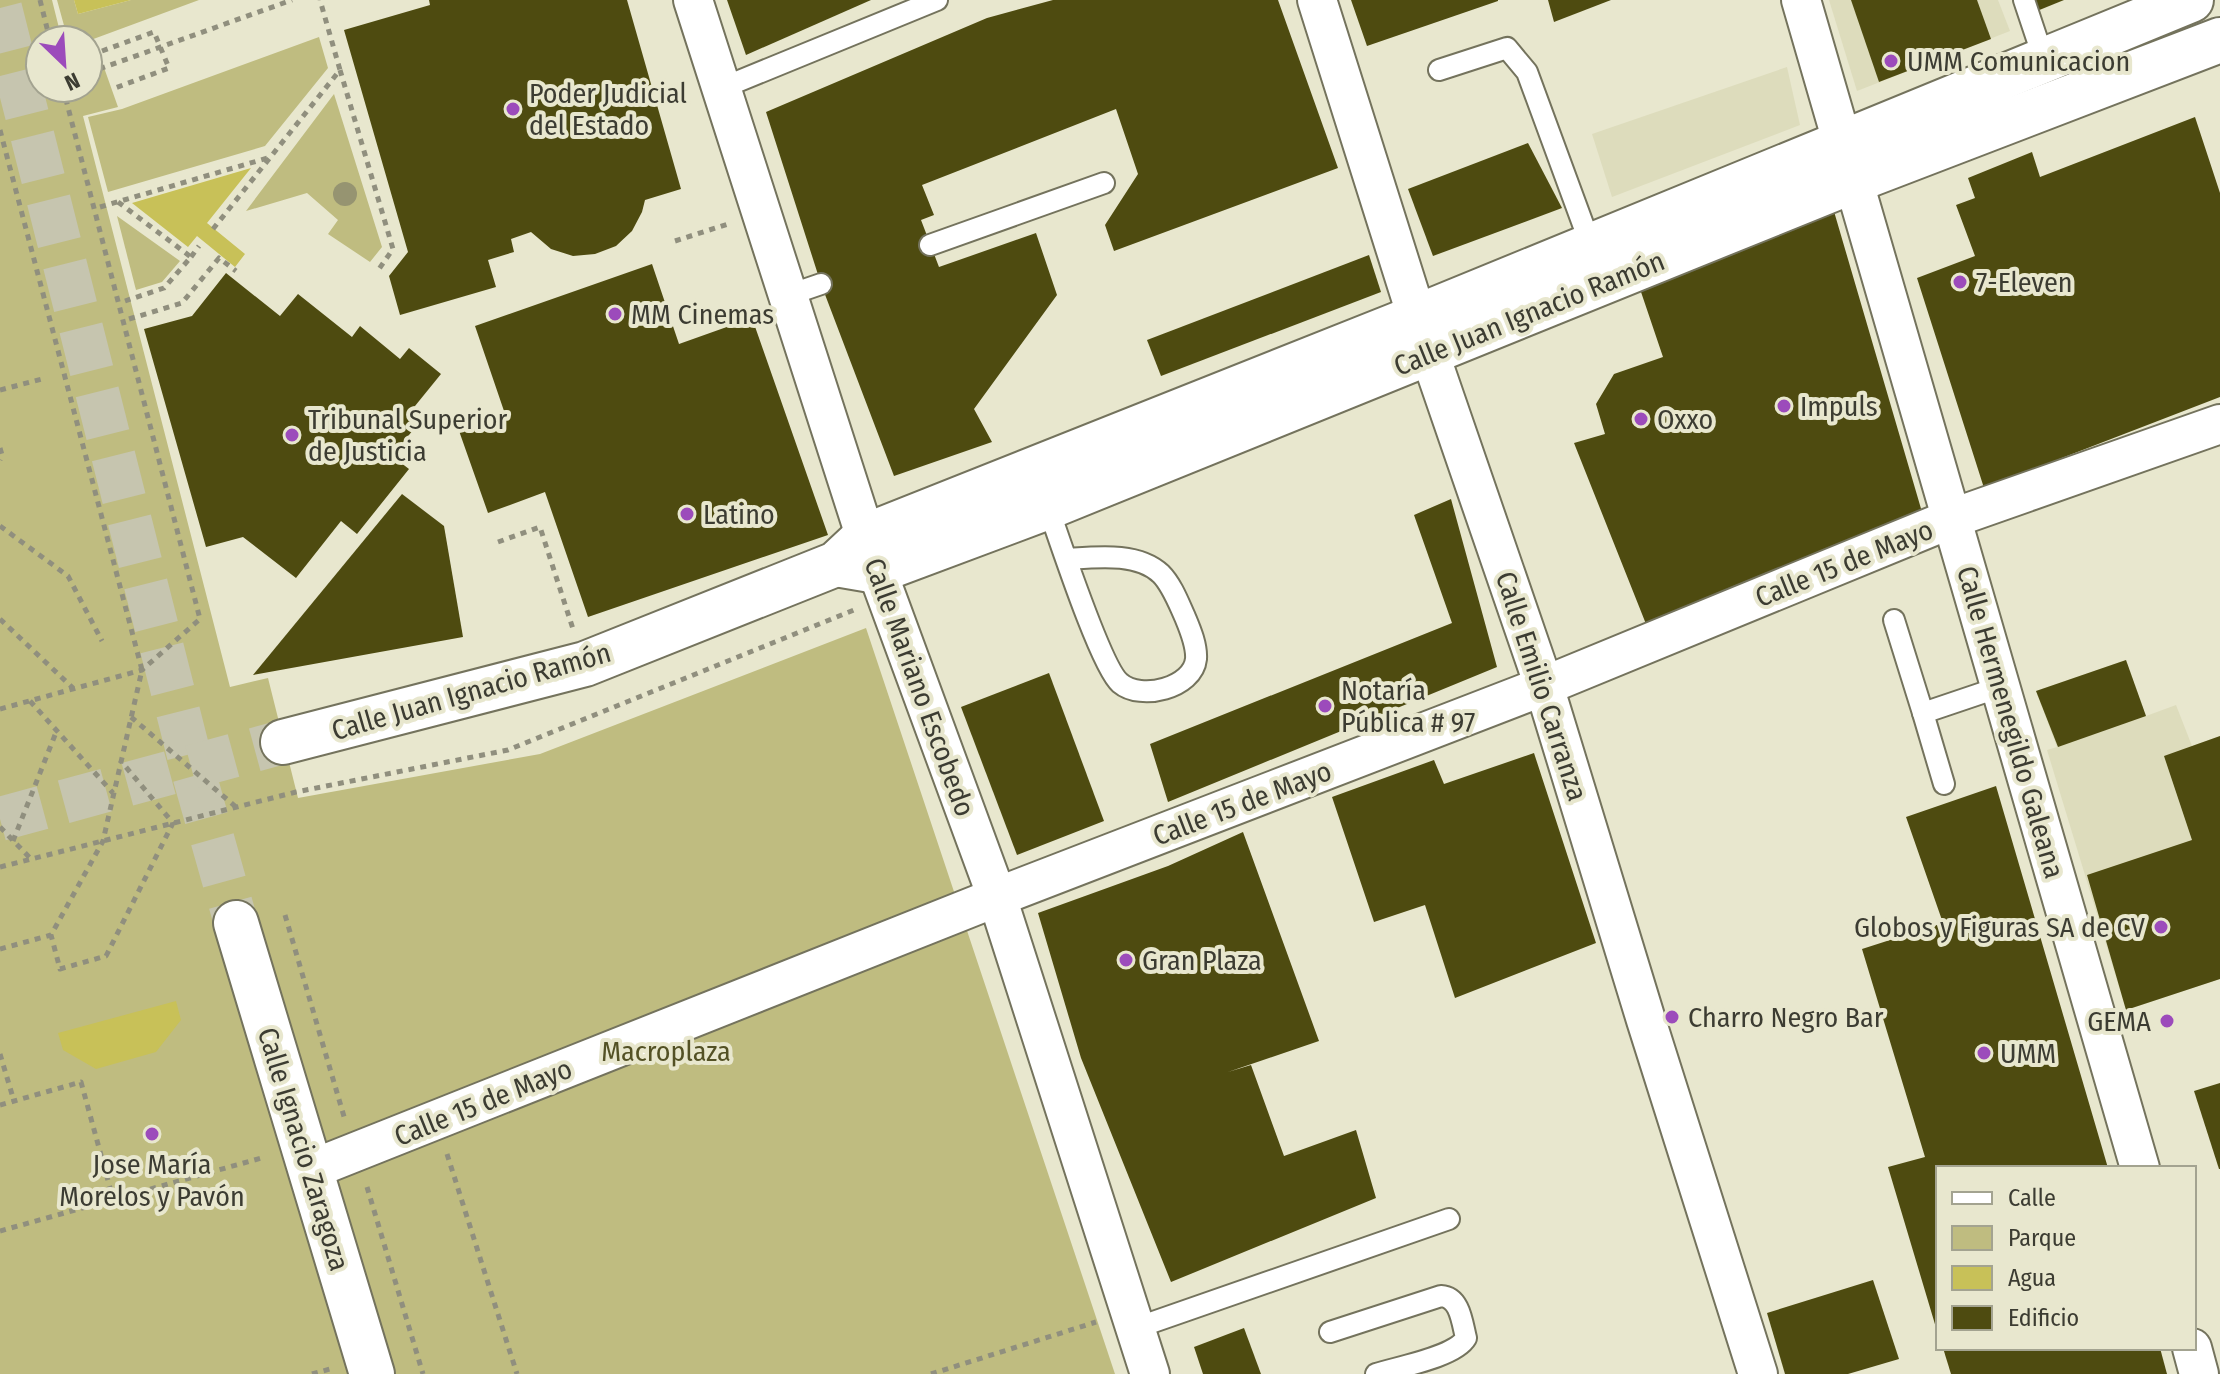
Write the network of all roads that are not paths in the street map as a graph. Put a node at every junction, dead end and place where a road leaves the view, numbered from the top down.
1 (693, 0) edge
2 (937, 0) edge
3 (1317, 0) edge
4 (1801, 0) edge
5 (2024, 0) edge
6 (2191, 0) edge
7 (2200, 0) edge
8 (2217, 51) edge
9 (2044, 60) junction
10 (1439, 70) dead end
11 (722, 88) junction
12 (1850, 162) junction
13 (1104, 183) dead end
14 (930, 245) dead end
15 (1591, 246) junction
16 (1424, 335) junction
17 (2220, 424) edge
18 (1048, 507) junction
19 (1953, 518) junction
20 (1067, 559) junction
21 (859, 570) junction
22 (1894, 620) dead end
23 (1544, 686) junction
24 (2000, 687) junction
25 (1923, 713) junction
26 (283, 742) tunnel mouth
27 (1944, 784) dead end
28 (997, 897) junction
29 (236, 923) tunnel mouth
30 (291, 1162) junction
31 (2139, 1166) edge
32 (1449, 1219) dead end
33 (1136, 1328) junction
34 (1330, 1332) dead end
35 (2193, 1350) edge
36 (354, 1371) edge
37 (1150, 1374) edge
38 (1376, 1374) edge
39 (1758, 1374) edge
40 (2199, 1374) edge

1 - 11 street, Calle Mariano Escobedo
2 - 11 lane
3 - 16 street, Calle Emilio Carranza
4 - 12 street, Calle Hermenegildo Galeana
5 - 9 lane
6 - 9 street, Calle Juan Ignacio Ramón
7 - 8 street
8 - 12 street, Calle Juan Ignacio Ramón
9 - 12 street, Calle Juan Ignacio Ramón
10 - 15 lane
11 - 21 street, Calle Mariano Escobedo
12 - 15 street, Calle Juan Ignacio Ramón
12 - 16 street, Calle Juan Ignacio Ramón
12 - 19 street, Calle Hermenegildo Galeana
13 - 14 lane
15 - 16 street, Calle Juan Ignacio Ramón
16 - 18 street, Calle Juan Ignacio Ramón
16 - 21 street, Calle Juan Ignacio Ramón
16 - 23 street, Calle Emilio Carranza
17 - 19 street, Calle 15 de Mayo
18 - 20 lane
18 - 21 street, Calle Juan Ignacio Ramón
19 - 23 street, Calle 15 de Mayo
19 - 24 street, Calle Hermenegildo Galeana
20 - 20 lane
21 - 26 street, Calle Juan Ignacio Ramón
21 - 28 street, Calle Mariano Escobedo
22 - 25 lane
23 - 28 street, Calle 15 de Mayo
23 - 39 street, Calle Emilio Carranza
24 - 25 lane
24 - 31 street, Calle Hermenegildo Galeana
25 - 27 lane
28 - 30 street, Calle 15 de Mayo
28 - 33 street, Calle Mariano Escobedo
29 - 30 street, Calle Ignacio Zaragoza
30 - 36 street, Calle Ignacio Zaragoza
32 - 33 lane
33 - 37 street, Calle Mariano Escobedo
34 - 38 lane
35 - 40 street

